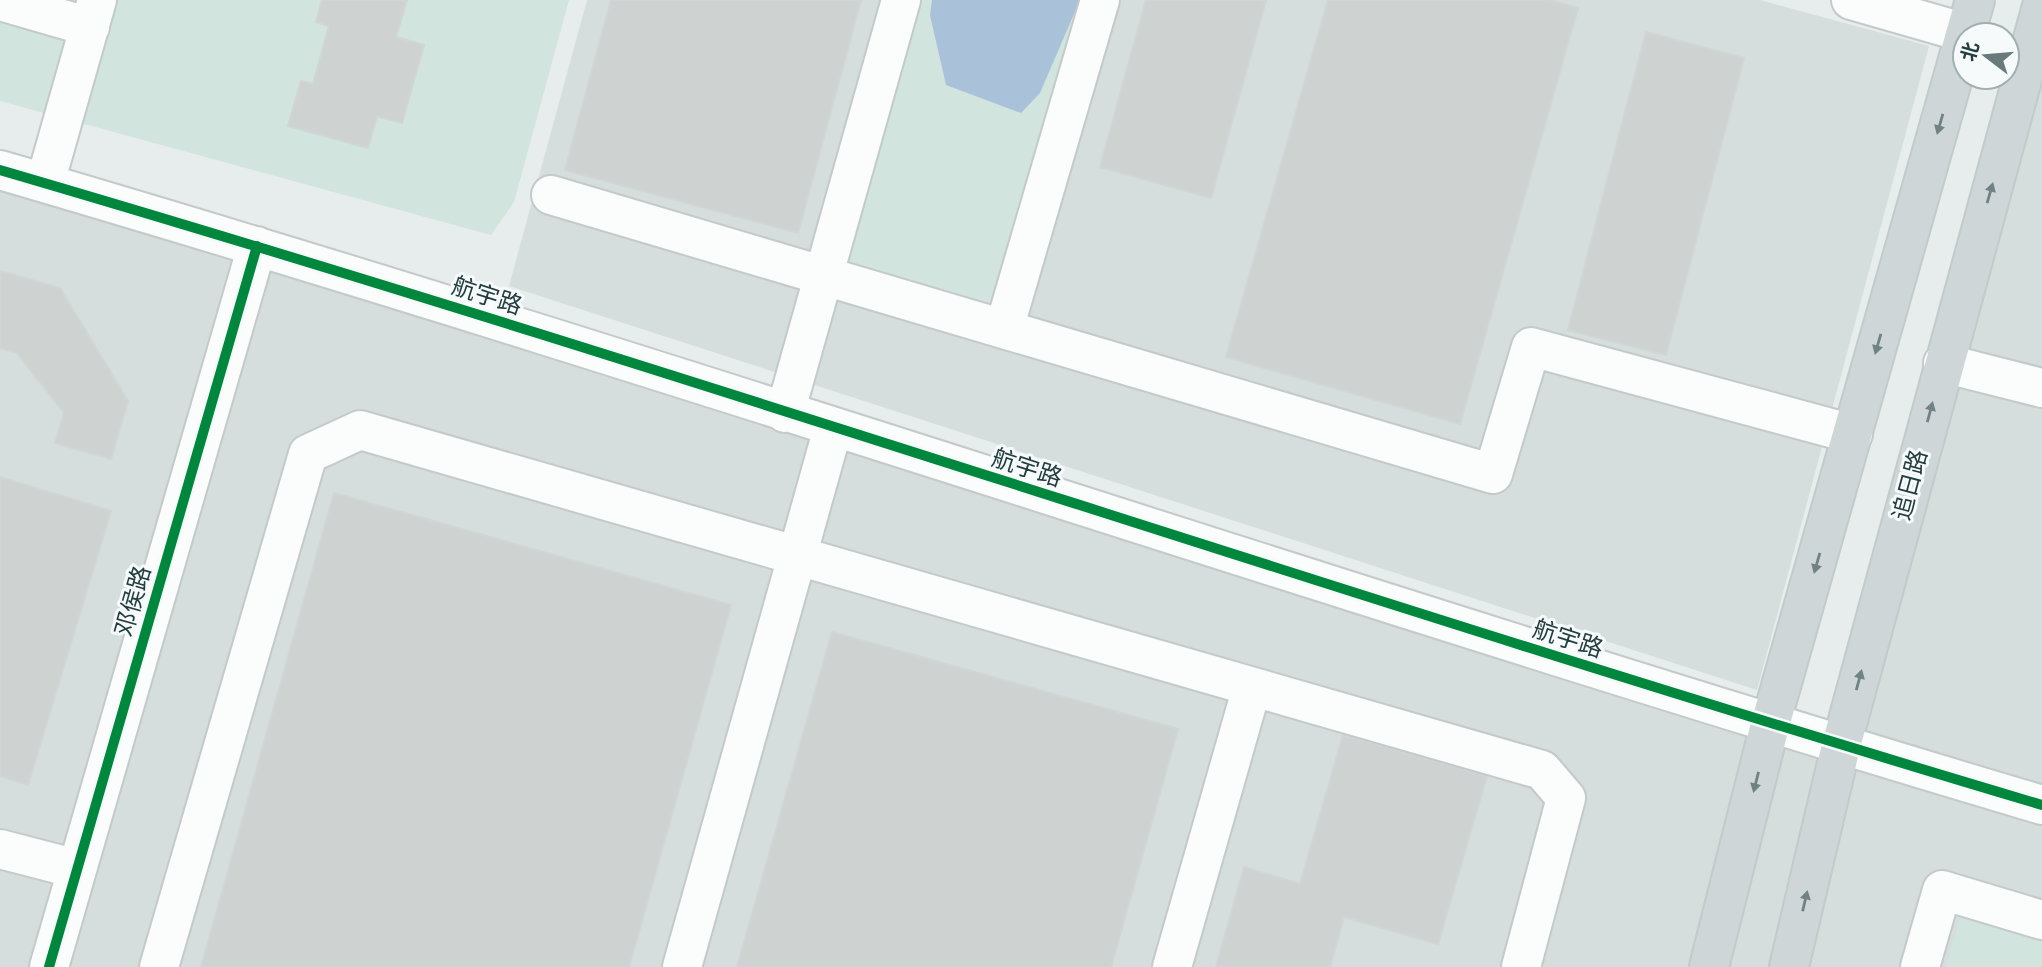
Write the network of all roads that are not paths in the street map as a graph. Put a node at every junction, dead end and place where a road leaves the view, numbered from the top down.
1 (901, 0) edge
2 (1100, 0) edge
3 (1851, 0) edge
4 (0, 1) edge
5 (2042, 6) edge
6 (93, 13) edge
7 (1951, 22) edge
8 (1951, 86) edge
9 (0, 170) edge
10 (45, 183) junction
11 (551, 195) dead end
12 (257, 246) junction
13 (824, 276) junction
14 (1004, 329) junction
15 (1943, 363) junction
16 (2042, 388) edge
17 (785, 413) junction
18 (833, 428) junction
19 (1853, 434) junction
20 (796, 556) junction
21 (1252, 687) junction
22 (1770, 726) junction
23 (1842, 746) junction
24 (2042, 806) edge
25 (0, 849) edge
26 (78, 869) junction
27 (2042, 920) edge
28 (49, 967) edge
29 (159, 967) edge
30 (682, 967) edge
31 (1172, 967) edge
32 (1521, 967) edge
33 (1709, 967) edge
34 (1789, 967) edge
35 (1920, 967) edge

1 - 13 street
2 - 14 street
3 - 7 street
4 - 6 street
15 -> 5 main road, 追日路
6 - 10 street
8 -> 19 main road
9 - 10 street, 航宇路
10 - 12 street, 航宇路
11 - 13 street
12 - 17 street, 航宇路
12 - 26 street, 邓侯路
13 - 14 street
13 - 17 street
14 - 19 street
15 - 16 street
23 -> 15 main road, 追日路
17 - 18 street, 航宇路
18 - 20 street
18 - 22 street, 航宇路
19 -> 22 main road
20 - 21 street
20 - 29 street
20 - 30 street
21 - 31 street
21 - 32 street
22 - 23 street, 航宇路
22 -> 33 main road
23 - 24 street, 航宇路
34 -> 23 main road, 追日路
25 - 26 street
26 - 28 street, 邓侯路
27 - 35 street

